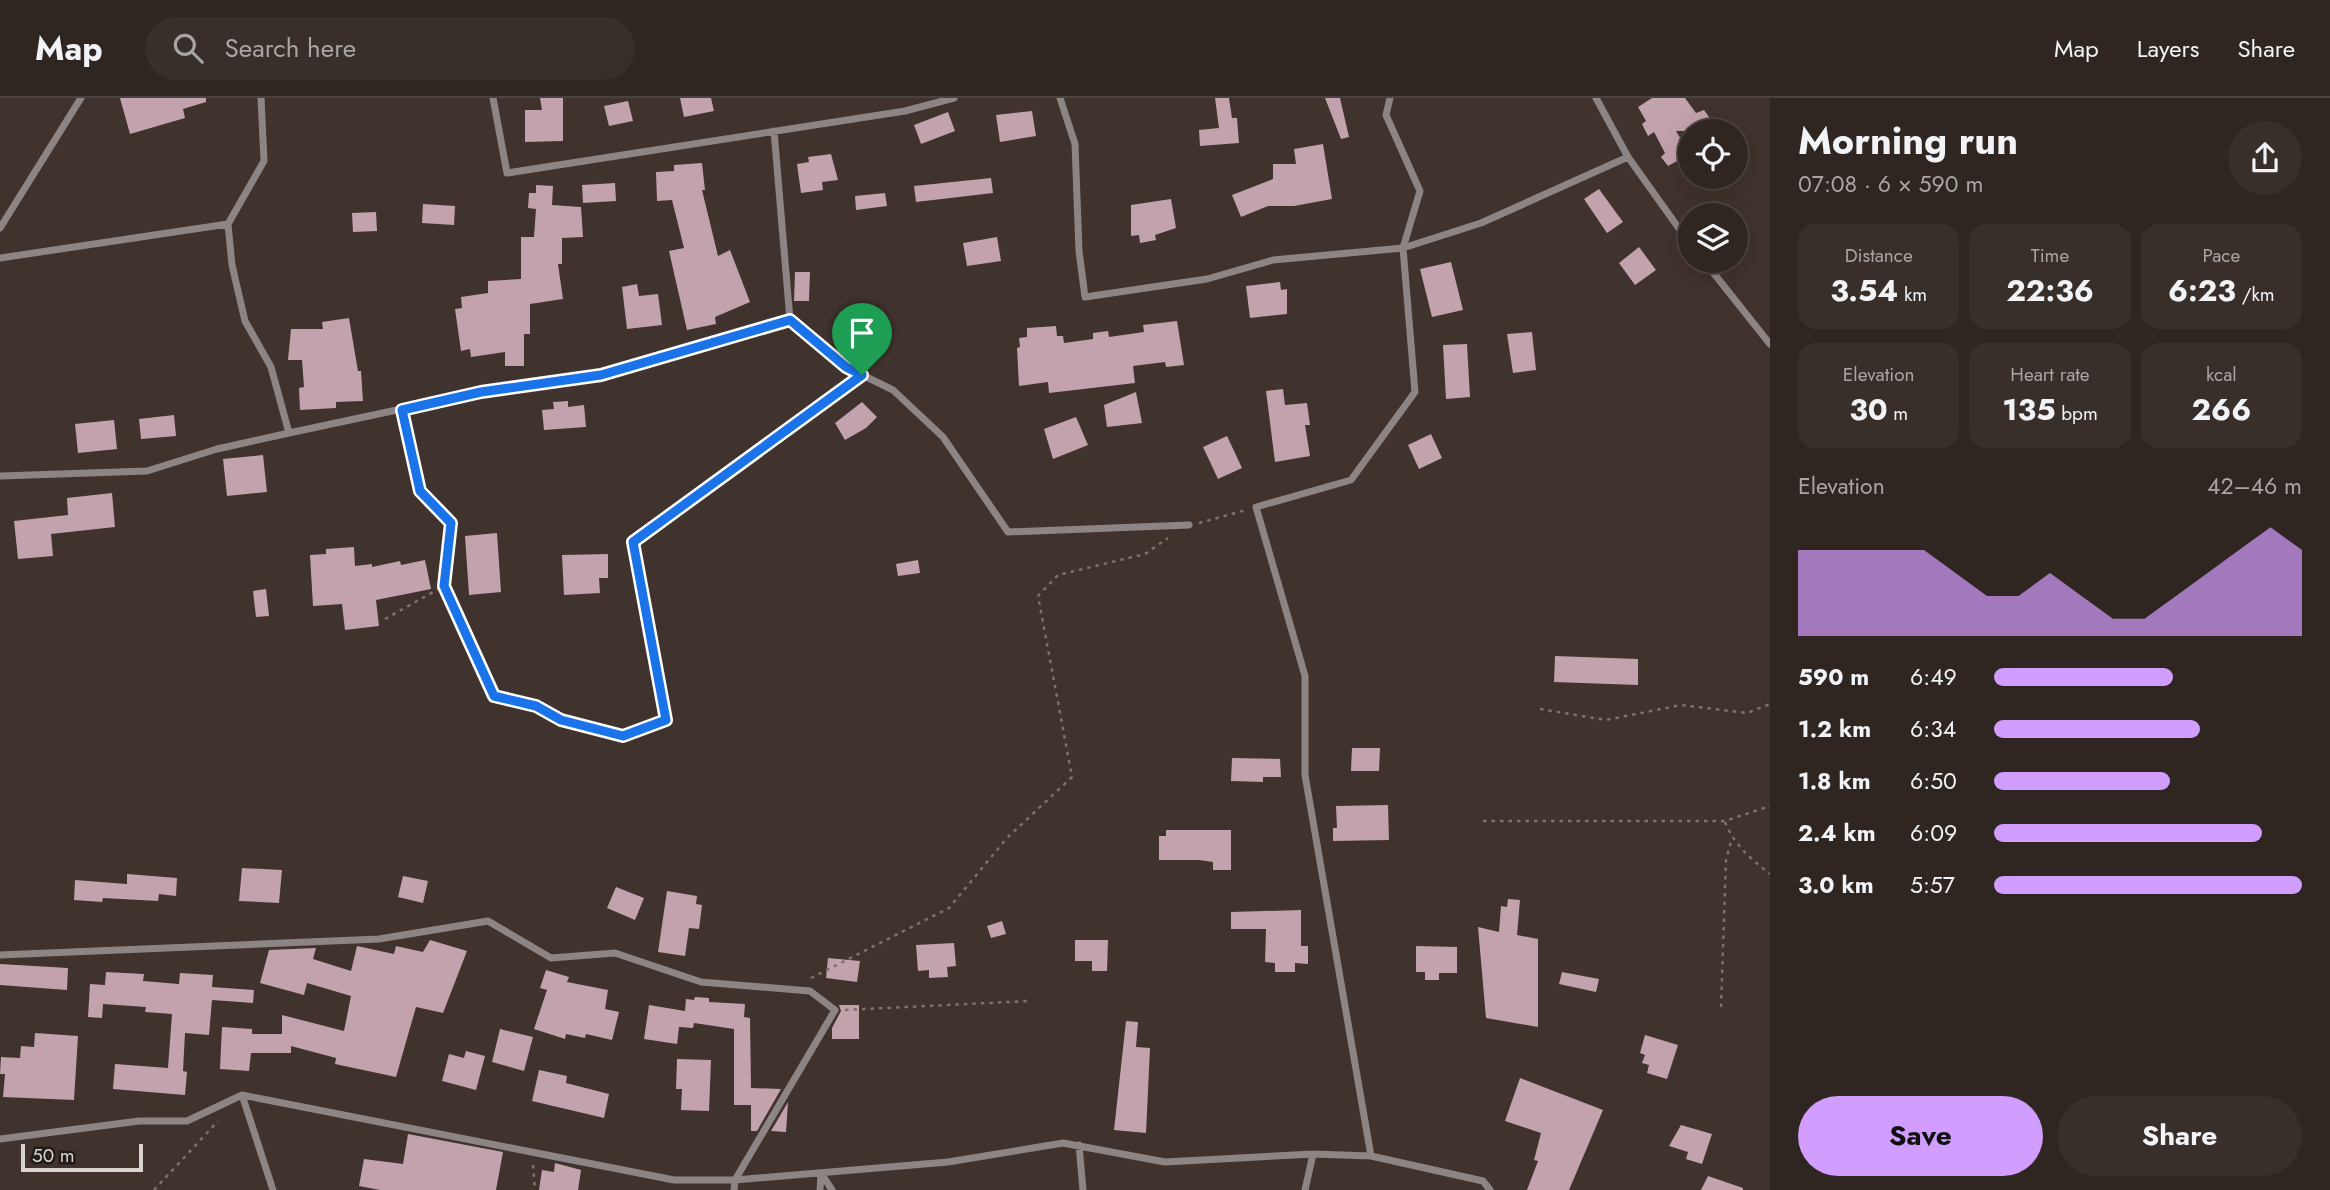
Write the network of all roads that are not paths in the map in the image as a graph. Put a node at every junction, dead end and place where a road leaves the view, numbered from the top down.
1 (81, 98) edge
2 (261, 98) edge
3 (493, 98) edge
4 (954, 98) edge
5 (1060, 98) edge
6 (1390, 98) edge
7 (1596, 98) edge
8 (774, 131) junction
9 (1628, 157) junction
10 (228, 225) junction
11 (1678, 227) edge
12 (0, 228) edge
13 (1403, 248) junction
14 (0, 258) edge
15 (1714, 273) edge
16 (790, 320) junction
17 (1770, 344) edge
18 (289, 433) junction
19 (1, 476) edge
20 (1189, 525) road end
21 (0, 954) edge
22 (242, 1095) junction
23 (0, 1139) edge
24 (1079, 1145) junction
25 (1313, 1154) junction
26 (1371, 1156) junction
27 (821, 1173) junction
28 (735, 1180) junction
29 (273, 1190) edge
30 (734, 1190) edge
31 (820, 1190) edge
32 (831, 1190) edge
33 (1083, 1190) edge
34 (1306, 1190) edge
35 (1490, 1190) edge

1 - 12 street
2 - 10 street
3 - 8 street
4 - 8 street
5 - 13 street
6 - 13 street
7 - 9 street
8 - 16 street
9 - 11 street
9 - 13 street
10 - 14 street
10 - 18 street
13 - 26 street
15 - 17 street
16 - 18 street
16 - 20 street
18 - 19 street
21 - 28 street
22 - 23 street
22 - 28 street
22 - 29 street
24 - 25 street
24 - 27 street
24 - 33 street
25 - 26 street
25 - 34 street
26 - 35 street
27 - 28 street
27 - 31 street
27 - 32 street
28 - 30 street

